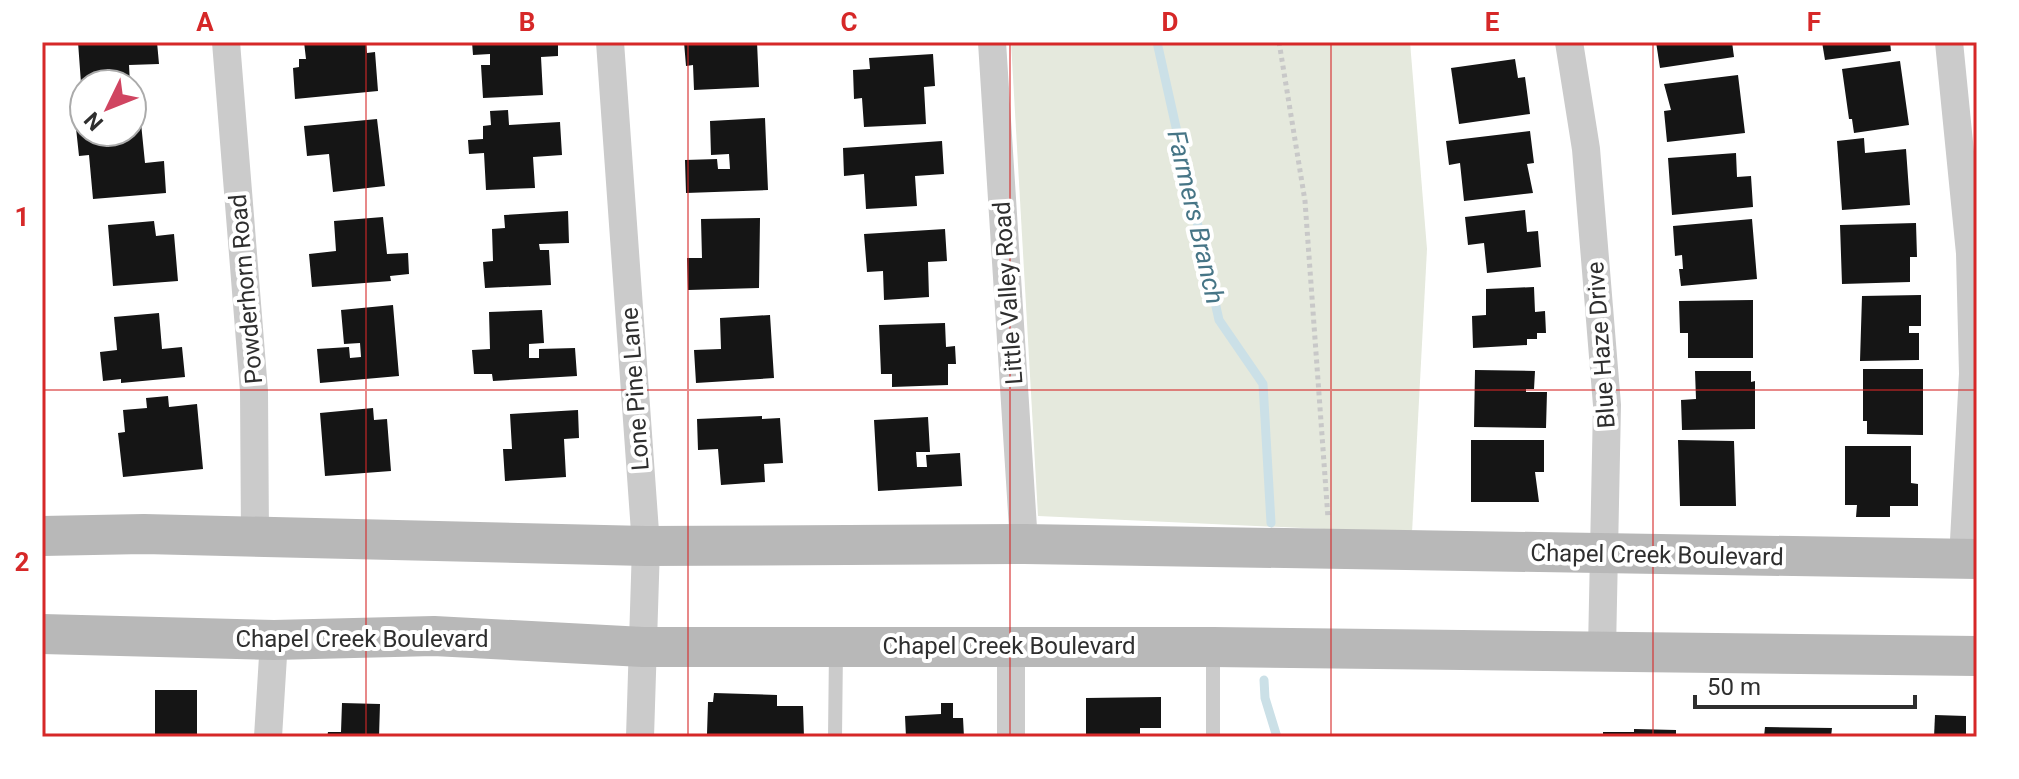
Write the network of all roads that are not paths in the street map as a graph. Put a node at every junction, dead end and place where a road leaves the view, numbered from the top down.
1 (226, 42) edge
2 (610, 42) edge
3 (992, 42) edge
4 (1569, 42) edge
5 (1949, 42) edge
6 (42, 536) edge
7 (255, 537) junction
8 (1024, 544) junction
9 (646, 546) junction
10 (1604, 554) junction
11 (1970, 559) edge
12 (42, 634) edge
13 (274, 640) junction
14 (1011, 645) junction
15 (643, 647) junction
16 (836, 647) junction
17 (1213, 647) junction
18 (1602, 650) junction
19 (1977, 656) edge
20 (268, 737) edge
21 (640, 737) edge
22 (835, 737) edge
23 (1011, 737) edge
24 (1213, 737) edge

1 - 7 street, Powderhorn Road
2 - 9 street, Lone Pine Lane
3 - 8 street, Little Valley Road
4 - 10 street, Blue Haze Drive
5 - 11 street
6 - 7 main road, Chapel Creek Boulevard
7 - 9 main road, Chapel Creek Boulevard
8 - 9 main road, Chapel Creek Boulevard
8 - 10 main road, Chapel Creek Boulevard
9 - 15 street, Lone Pine Lane
10 - 11 main road, Chapel Creek Boulevard
10 - 18 street, Blue Haze Drive
12 - 13 main road, Chapel Creek Boulevard
13 - 15 main road, Chapel Creek Boulevard
13 - 20 street
14 - 16 main road, Chapel Creek Boulevard
14 - 17 main road, Chapel Creek Boulevard
14 - 23 street
15 - 16 main road, Chapel Creek Boulevard
15 - 21 street, Lone Pine Lane
16 - 22 lane
17 - 18 main road, Chapel Creek Boulevard
17 - 24 lane
18 - 19 main road, Chapel Creek Boulevard

